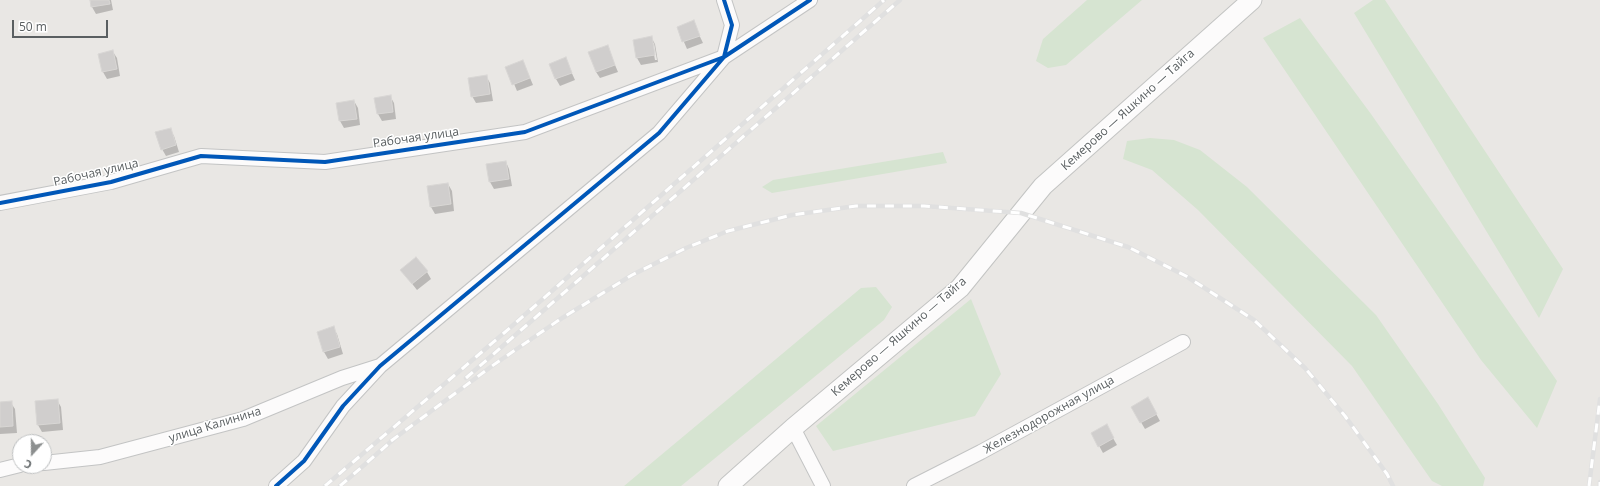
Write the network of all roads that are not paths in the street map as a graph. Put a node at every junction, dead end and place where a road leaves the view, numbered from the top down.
1 (724, 0) edge
2 (810, 0) edge
3 (1252, 0) edge
4 (724, 56) junction
5 (0, 203) edge
6 (1183, 342) dead end
7 (380, 366) junction
8 (793, 428) junction
9 (52, 462) edge
10 (12, 467) edge
11 (0, 470) edge
12 (276, 486) edge
13 (728, 486) edge
14 (823, 486) edge
15 (914, 486) edge

1 - 4 street
2 - 4 street, Рабочая улица
3 - 8 main road, Кемерово — Яшкино — Тайга
4 - 5 street, Рабочая улица
4 - 7 street
6 - 15 street, Железнодорожная улица
7 - 9 street, улица Калинина
7 - 12 street
8 - 13 main road, Кемерово — Яшкино — Тайга
8 - 14 street
10 - 11 street

